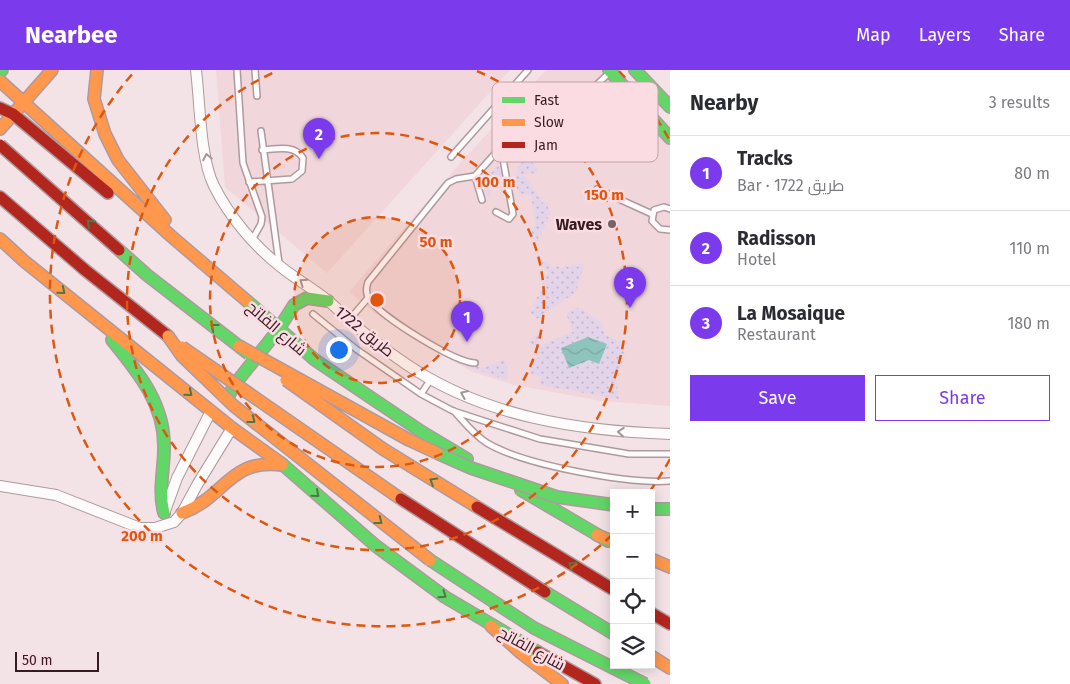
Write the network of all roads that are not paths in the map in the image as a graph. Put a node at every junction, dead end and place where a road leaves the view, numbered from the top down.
1 (52, 70) edge
2 (96, 70) edge
3 (196, 70) edge
4 (237, 70) edge
5 (255, 70) edge
6 (528, 70) edge
7 (635, 70) edge
8 (609, 71) edge
9 (0, 81) edge
10 (517, 82) edge
11 (602, 82) edge
12 (619, 82) edge
13 (646, 82) edge
14 (658, 94) edge
15 (257, 96) dead end
16 (24, 101) junction
17 (670, 107) edge
18 (0, 108) edge
19 (492, 111) edge
20 (13, 114) junction
21 (658, 125) edge
22 (0, 129) edge
23 (261, 132) dead end
24 (670, 138) edge
25 (0, 145) edge
26 (262, 150) junction
27 (451, 157) dead end
28 (492, 158) edge
29 (504, 162) edge
30 (475, 176) junction
31 (266, 181) junction
32 (249, 182) junction
33 (597, 189) dead end
34 (0, 197) edge
35 (482, 200) dead end
36 (670, 208) edge
37 (496, 212) dead end
38 (652, 214) junction
39 (670, 230) edge
40 (171, 236) junction
41 (0, 239) edge
42 (252, 240) junction
43 (0, 246) edge
44 (24, 261) junction
45 (280, 266) junction
46 (368, 298) junction
47 (328, 301) junction
48 (313, 314) dead end
49 (92, 315) junction
50 (348, 320) junction
51 (278, 330) junction
52 (168, 336) junction
53 (239, 346) junction
54 (475, 363) dead end
55 (431, 379) junction
56 (421, 394) junction
57 (211, 411) junction
58 (453, 411) junction
59 (223, 421) junction
60 (232, 428) junction
61 (670, 434) edge
62 (670, 454) edge
63 (284, 466) junction
64 (670, 481) edge
65 (0, 486) edge
66 (610, 504) edge
67 (655, 509) edge
68 (670, 509) edge
69 (164, 513) junction
70 (182, 513) junction
71 (163, 526) junction
72 (610, 541) edge
73 (655, 561) edge
74 (655, 567) edge
75 (670, 567) edge
76 (670, 576) edge
77 (610, 588) edge
78 (655, 615) edge
79 (670, 624) edge
80 (491, 626) junction
81 (610, 631) edge
82 (655, 659) edge
83 (670, 668) edge
84 (562, 684) edge
85 (595, 684) edge
86 (645, 684) edge

1 - 16 main road
2 - 40 main road
42 -> 3 street, طريق 1722
4 - 32 lane
5 - 15 lane
6 - 10 lane
7 - 13 main road
8 - 11 lane
8 - 12 main road
9 - 16 main road, شارع الفاتح
14 - 17 main road
16 - 20 main road
16 - 40 main road, شارع الفاتح
18 - 20 main road
19 - 27 lane
20 - 22 main road
20 - 40 main road
21 - 24 main road
23 - 26 lane
53 -> 25 main road, شارع الفاتح, bridge
26 - 31 lane
26 - 31 lane
28 - 30 lane
29 - 37 lane
30 - 35 lane
30 - 46 lane
31 - 32 lane
31 - 45 lane
32 - 42 lane
33 - 38 lane
34 - 52 main road
36 - 38 lane
38 - 39 lane
40 - 51 main road, شارع الفاتح
41 - 44 main road, شارع الفاتح
42 - 45 street, طريق 1722
43 - 44 main road
44 -> 49 main road, شارع الفاتح
47 -> 45 street, طريق 1722
46 - 50 lane
46 - 54 lane
47 - 50 street, طريق 1722
47 - 51 main road
48 - 56 lane
49 -> 57 main road, شارع الفاتح
49 - 69 main road
50 - 55 street, طريق 1722
51 - 59 main road
51 - 72 main road, شارع الفاتح
52 - 81 main road, bridge
52 -> 86 main road, bridge
53 - 66 main road, bridge
77 -> 53 main road, شارع الفاتح, bridge
55 - 56 lane
61 -> 55 street, طريق 1722
56 - 58 lane
57 - 59 main road, شارع الفاتح
57 - 69 street
58 - 62 lane
58 - 64 lane
59 - 60 main road, شارع الفاتح
60 - 63 main road, شارع الفاتح
60 - 70 street
63 - 70 main road
63 -> 80 main road, شارع الفاتح
65 - 71 street
67 - 68 main road
69 - 71 street
70 - 71 street
73 - 75 main road
74 - 76 main road
78 - 79 main road
80 - 84 main road
80 - 85 main road, شارع الفاتح
82 - 83 main road

